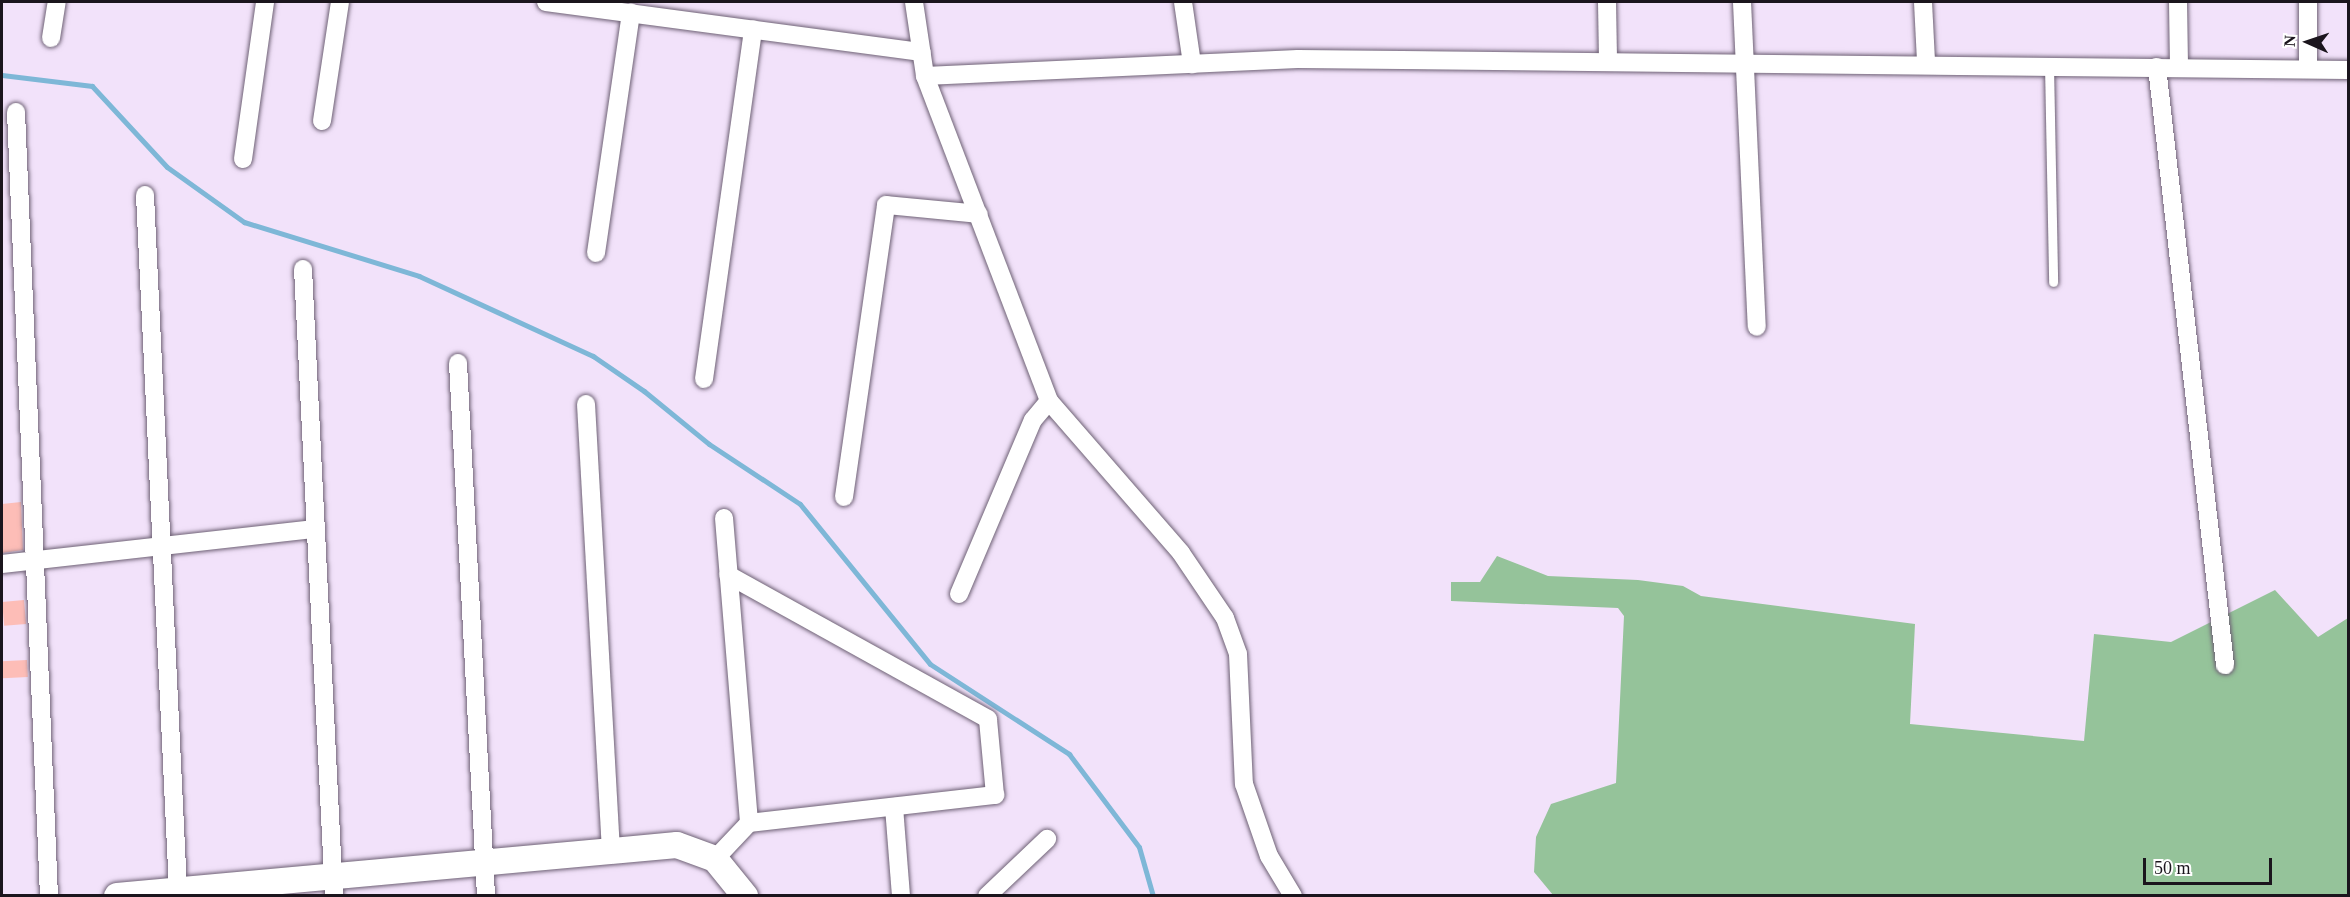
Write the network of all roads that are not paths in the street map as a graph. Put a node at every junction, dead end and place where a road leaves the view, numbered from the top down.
1 (57, 2) edge
2 (265, 2) edge
3 (340, 2) edge
4 (546, 2) edge
5 (914, 2) edge
6 (1183, 2) edge
7 (1607, 2) edge
8 (1742, 2) edge
9 (1923, 2) edge
10 (2178, 2) edge
11 (2308, 2) edge
12 (631, 13) junction
13 (753, 29) junction
14 (51, 38) dead end
15 (922, 52) junction
16 (1608, 61) junction
17 (1744, 62) junction
18 (1926, 62) junction
19 (1192, 64) junction
20 (2049, 64) junction
21 (2157, 67) junction
22 (2179, 67) junction
23 (2308, 69) junction
24 (2349, 70) edge
25 (926, 76) junction
26 (16, 111) dead end
27 (322, 121) dead end
28 (243, 159) dead end
29 (10, 172) edge
30 (145, 195) dead end
31 (979, 214) junction
32 (596, 253) dead end
33 (303, 269) dead end
34 (2053, 282) dead end
35 (1757, 327) dead end
36 (458, 363) dead end
37 (704, 379) dead end
38 (1049, 401) junction
39 (586, 404) dead end
40 (844, 497) dead end
41 (724, 518) dead end
42 (315, 529) junction
43 (161, 546) junction
44 (34, 561) junction
45 (2, 564) edge
46 (729, 575) junction
47 (959, 594) dead end
48 (2225, 665) dead end
49 (894, 807) junction
50 (748, 823) junction
51 (1047, 839) dead end
52 (611, 851) junction
53 (715, 859) junction
54 (484, 863) junction
55 (333, 886) edge
56 (178, 889) junction
57 (49, 896) edge
58 (117, 896) edge
59 (486, 896) edge
60 (745, 896) edge
61 (901, 896) edge
62 (987, 896) edge
63 (1293, 896) edge

1 - 14 street
2 - 28 street
3 - 27 street
4 - 12 street
5 - 15 street
6 - 19 street
7 - 16 street
8 - 17 street
9 - 18 street
10 - 22 street
11 - 23 street
12 - 13 street
12 - 32 street
13 - 15 street
13 - 37 street
15 - 25 street
16 - 17 street
16 - 19 street
17 - 18 street
17 - 35 street
18 - 20 street
19 - 25 street
20 - 21 street
20 - 34 lane
21 - 22 street
21 - 48 street
22 - 23 street
23 - 24 street
25 - 31 street
26 - 29 street
29 - 44 street
30 - 43 street
31 - 38 street
31 - 40 street
33 - 42 street
36 - 54 street
38 - 47 street
38 - 63 street
39 - 52 street
41 - 46 street
42 - 43 street
42 - 55 street
43 - 44 street
43 - 56 street
44 - 45 street
44 - 57 street
46 - 49 street
46 - 50 street
49 - 50 street
49 - 61 street
50 - 53 street
51 - 62 street
52 - 53 street
52 - 54 street
53 - 60 street
54 - 55 street
54 - 59 street
55 - 56 street
56 - 58 street

